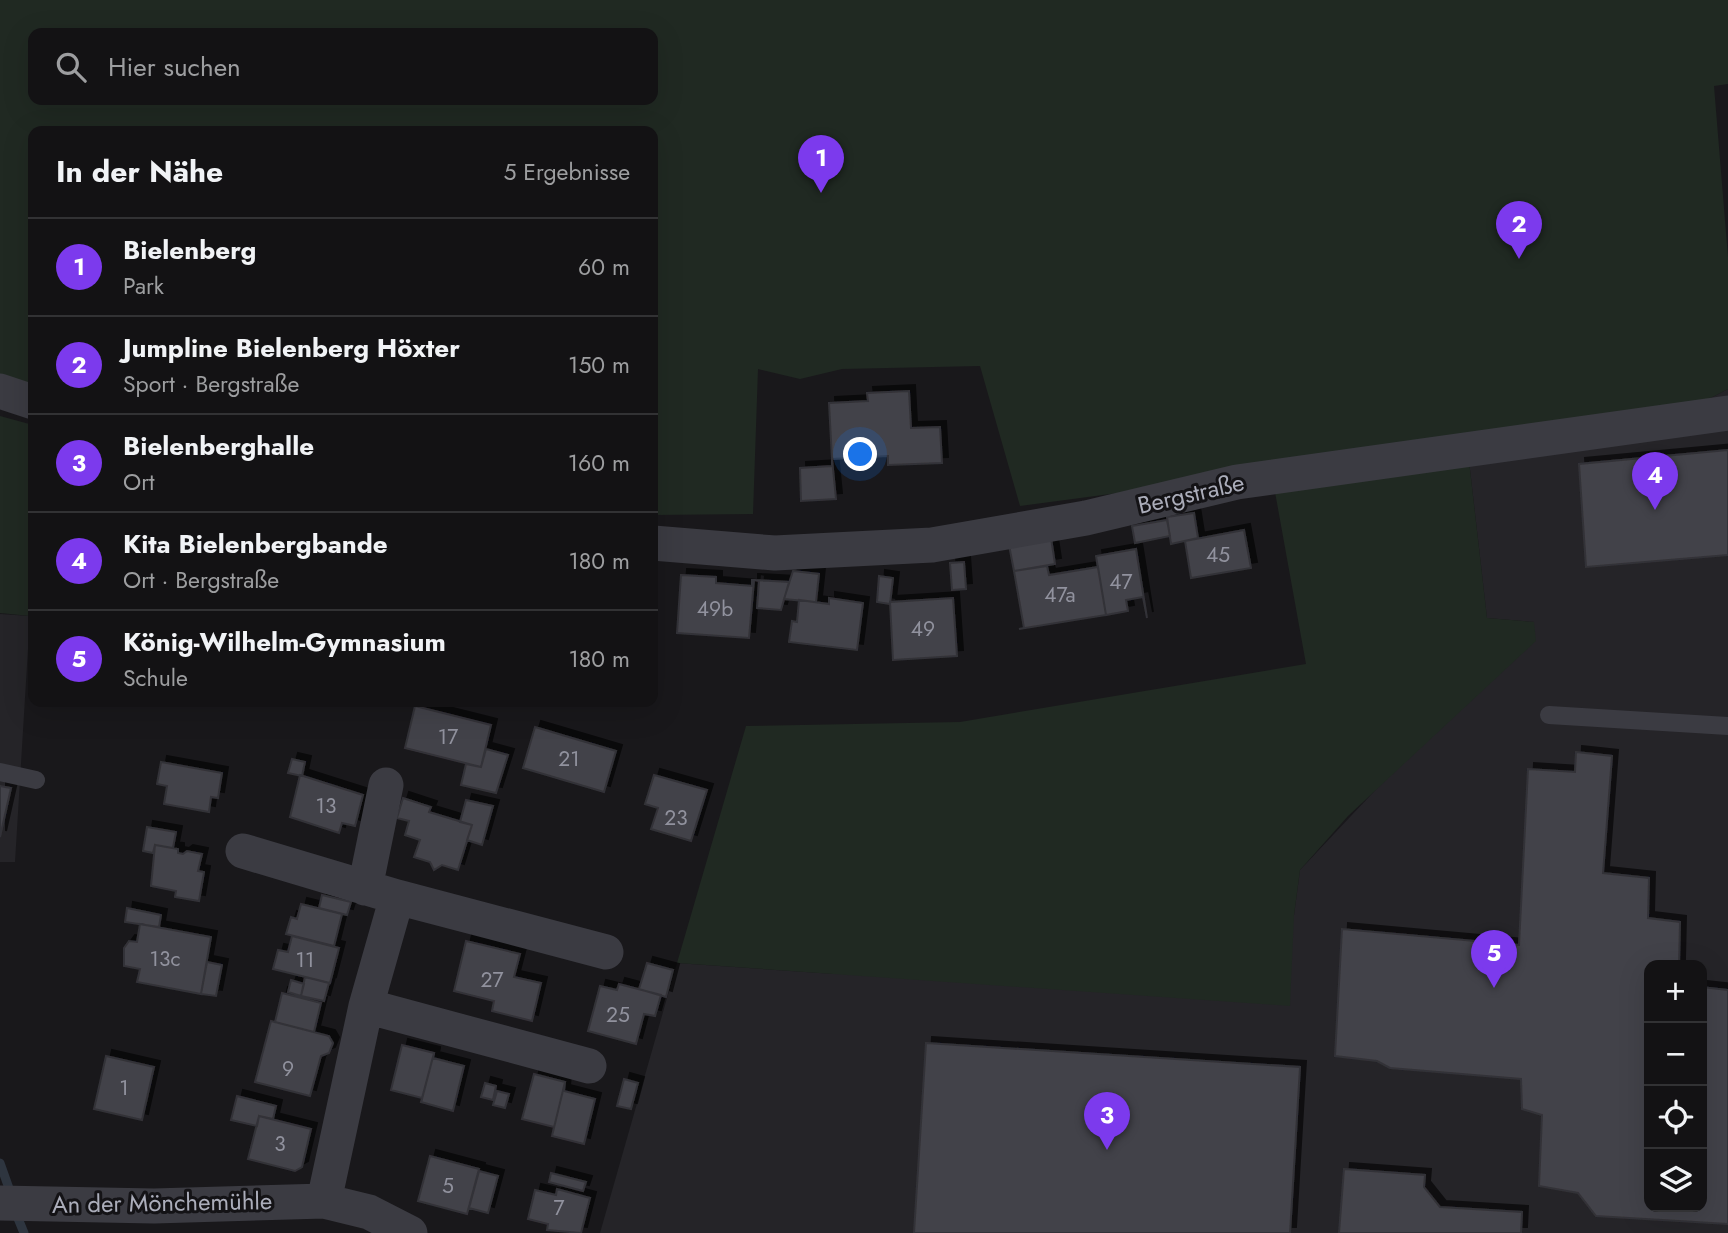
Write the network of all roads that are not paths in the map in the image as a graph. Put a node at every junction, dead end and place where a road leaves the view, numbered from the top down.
1 (0, 391) edge
2 (28, 400) edge
3 (1728, 413) edge
4 (658, 543) edge
5 (1549, 715) dead end
6 (1728, 726) edge
7 (0, 772) edge
8 (36, 780) dead end
9 (386, 785) dead end
10 (243, 851) dead end
11 (381, 892) junction
12 (606, 951) dead end
13 (366, 1006) junction
14 (589, 1066) dead end
15 (324, 1201) junction
16 (0, 1203) edge
17 (410, 1233) edge

1 - 2 street
3 - 4 street, Bergstraße
5 - 6 lane
7 - 8 lane
9 - 11 street
10 - 11 street
11 - 12 street
11 - 13 street
13 - 14 street
13 - 15 street
15 - 16 street, An der Mönchemühle
15 - 17 street, An der Mönchemühle

